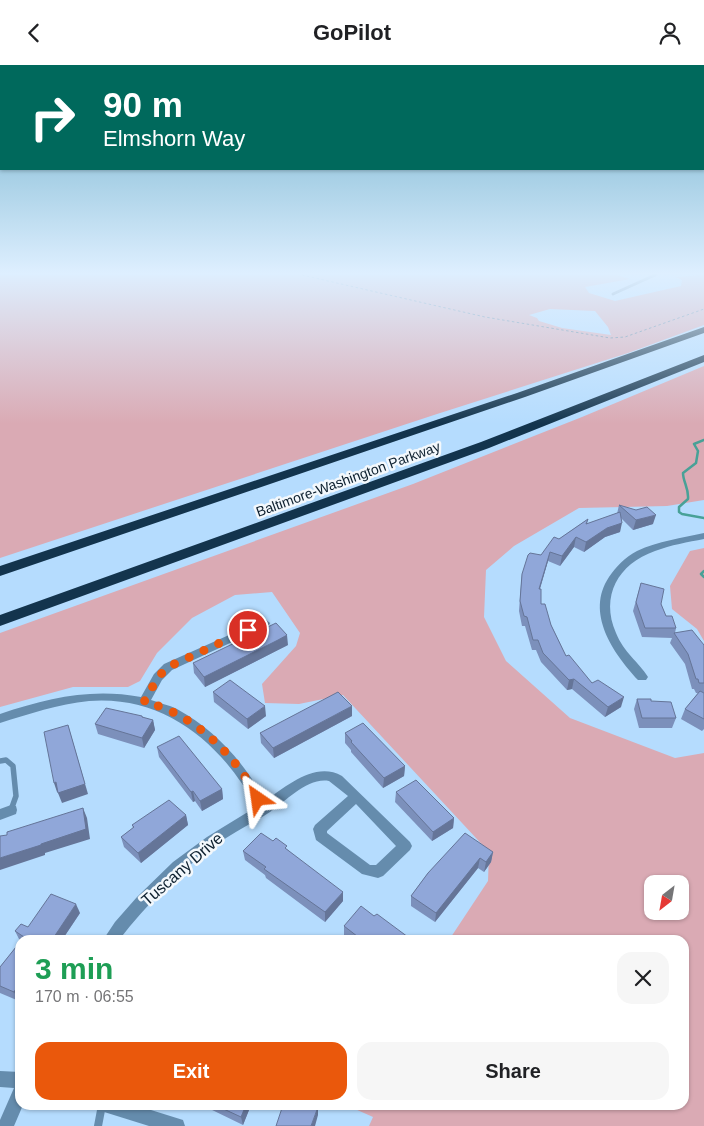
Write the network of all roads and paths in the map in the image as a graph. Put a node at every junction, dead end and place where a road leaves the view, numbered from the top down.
1 (530, 325) edge
2 (660, 325) edge
3 (704, 330) edge
4 (704, 358) edge
5 (704, 536) edge
6 (0, 571) edge
7 (0, 621) edge
8 (265, 623) dead end
9 (642, 677) dead end
10 (144, 702) junction
11 (0, 719) edge
12 (0, 761) edge
13 (356, 796) junction
14 (263, 809) junction
15 (6, 813) edge
16 (114, 935) edge
17 (0, 1079) edge
18 (15, 1080) edge
19 (15, 1105) edge
20 (101, 1110) edge
21 (124, 1110) edge
22 (6, 1126) edge
23 (98, 1126) edge
24 (177, 1126) edge

1 - 2 path
3 - 6 highway, Baltimore-Washington Parkway
4 - 7 highway, Baltimore-Washington Parkway
5 - 9 street
8 - 10 street
10 - 11 street
10 - 14 street
12 - 15 lane
13 - 13 street, Tuscany Drive
13 - 14 street, Tuscany Drive
14 - 16 street, Tuscany Drive
17 - 18 street
19 - 22 street
20 - 23 lane
21 - 24 street

